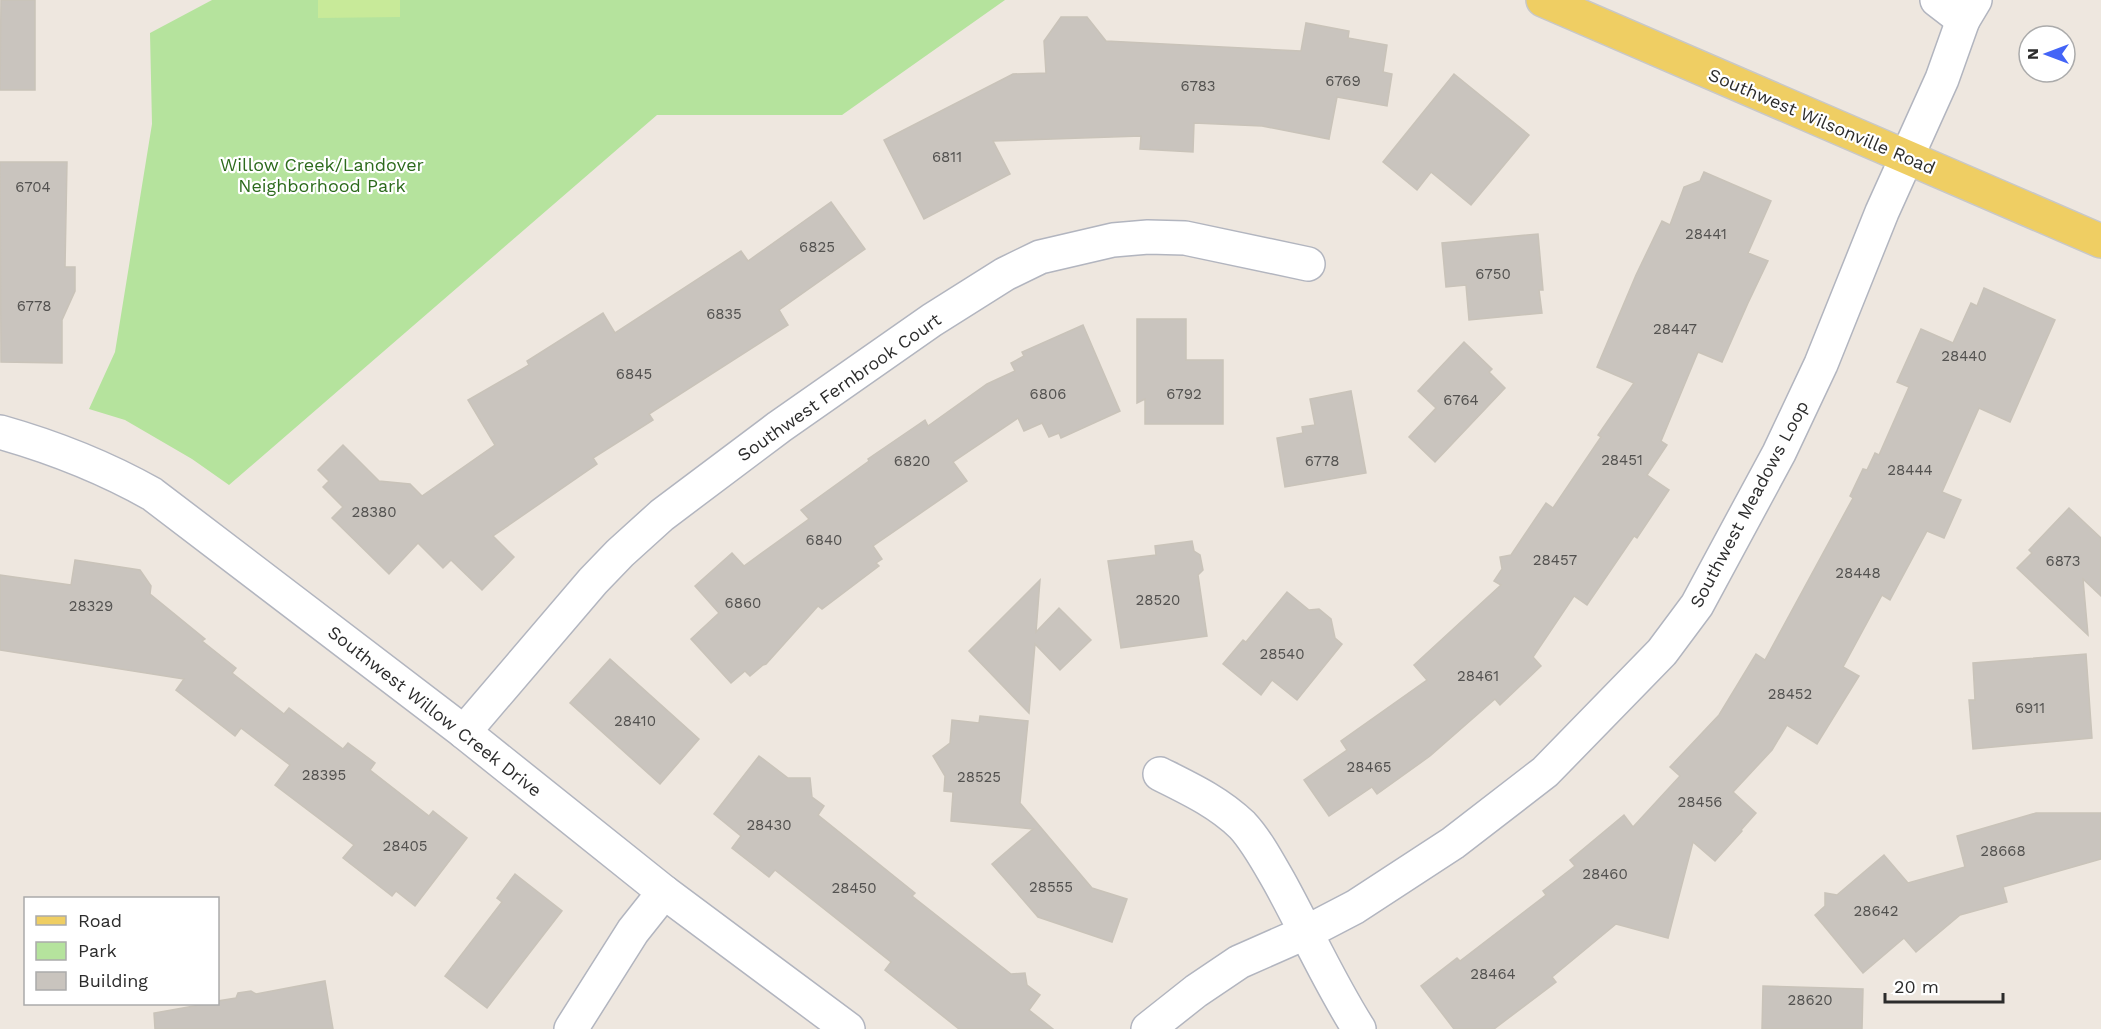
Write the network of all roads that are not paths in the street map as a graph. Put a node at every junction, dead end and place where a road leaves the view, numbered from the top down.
1 (1544, 0) edge
2 (1937, 0) edge
3 (1969, 10) edge
4 (1905, 156) junction
5 (2101, 241) edge
6 (1308, 264) dead end
7 (0, 432) edge
8 (464, 732) junction
9 (1160, 774) dead end
10 (664, 892) junction
11 (1307, 932) junction
12 (571, 1029) edge
13 (848, 1029) edge
14 (1148, 1029) edge
15 (1359, 1029) edge

1 - 4 main road, Southwest Wilsonville Road
2 - 3 street
3 - 4 street, Southwest Meadows Loop
4 - 5 main road, Southwest Wilsonville Road
4 - 11 street, Southwest Meadows Loop
6 - 8 street, Southwest Fernbrook Court
7 - 8 street, Southwest Willow Creek Drive
8 - 10 street, Southwest Willow Creek Drive
9 - 11 street
10 - 12 street
10 - 13 street, Southwest Willow Creek Drive
11 - 14 street, Southwest Meadows Loop
11 - 15 street

